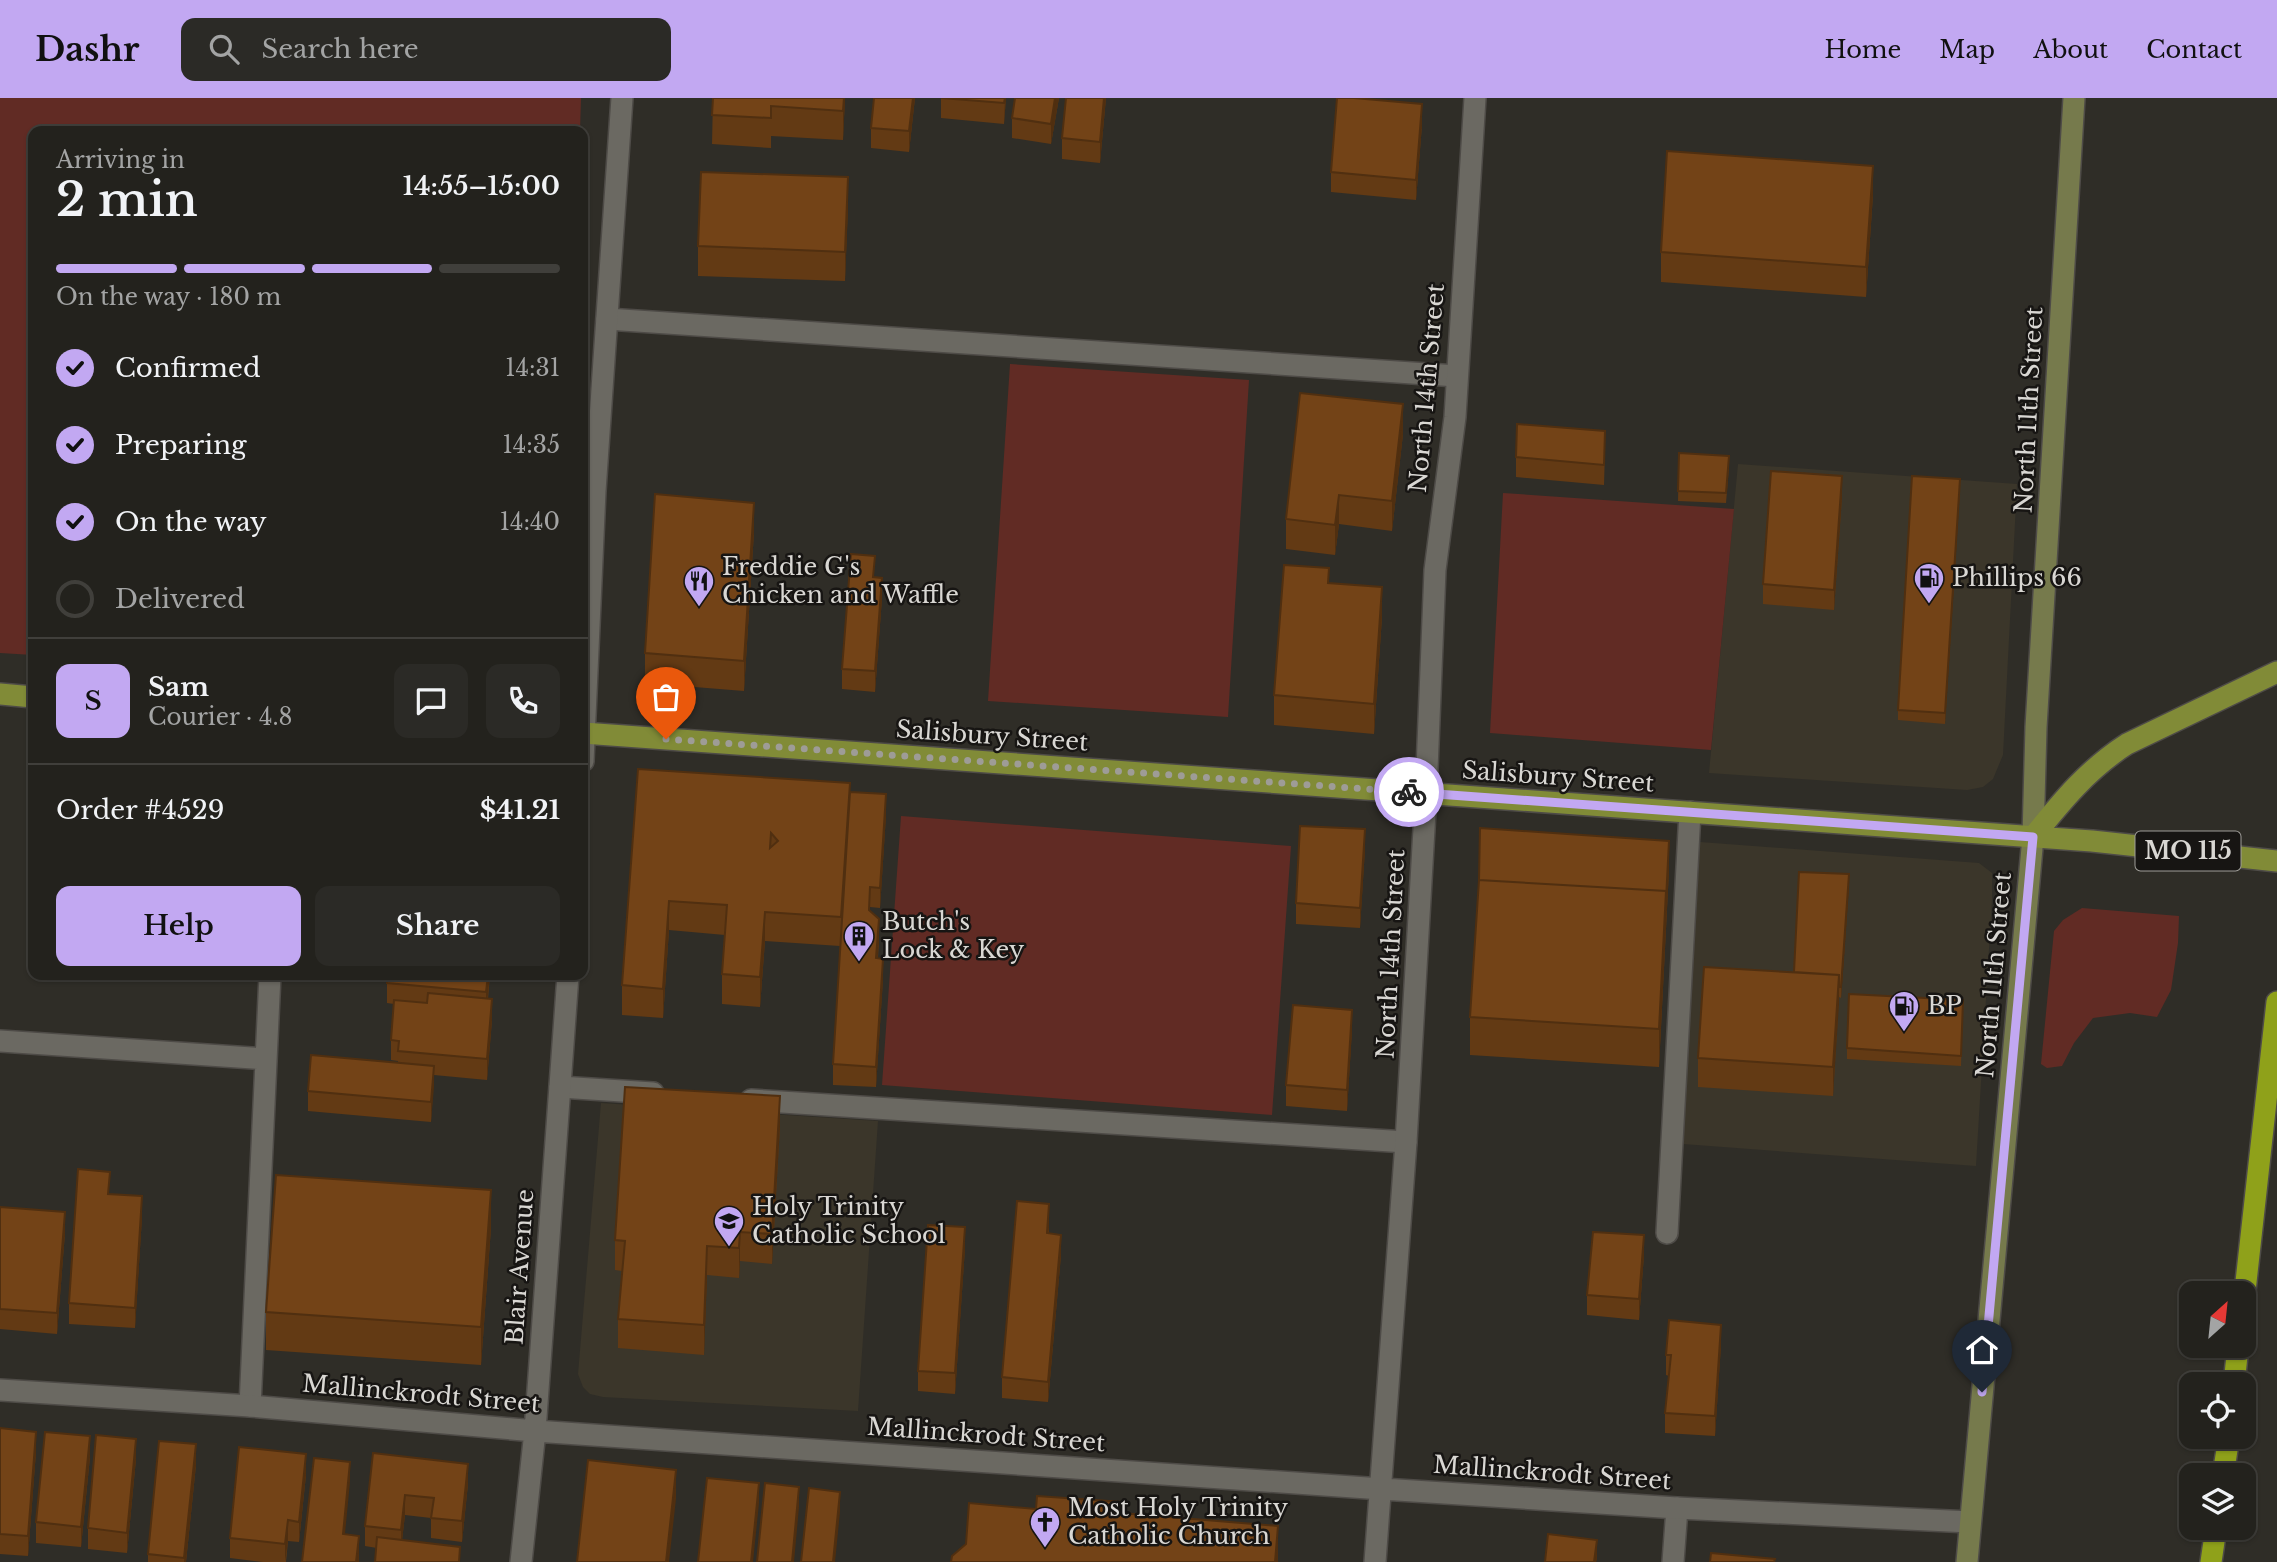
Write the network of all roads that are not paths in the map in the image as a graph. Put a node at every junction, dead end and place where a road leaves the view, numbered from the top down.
1 (622, 98) edge
2 (1475, 98) edge
3 (2074, 98) edge
4 (607, 319) junction
5 (1457, 376) junction
6 (588, 645) edge
7 (2277, 672) edge
8 (0, 694) edge
9 (28, 696) edge
10 (588, 733) edge
11 (1426, 794) junction
12 (1690, 813) junction
13 (2033, 837) junction
14 (2277, 861) edge
15 (270, 980) edge
16 (568, 980) edge
17 (2277, 1002) edge
18 (0, 1041) edge
19 (266, 1059) junction
20 (559, 1087) junction
21 (677, 1095) edge
22 (733, 1098) edge
23 (1406, 1142) junction
24 (1667, 1233) dead end
25 (2246, 1281) edge
26 (0, 1390) edge
27 (250, 1406) junction
28 (535, 1430) junction
29 (1381, 1489) junction
30 (1677, 1507) junction
31 (1970, 1522) junction
32 (2214, 1540) edge
33 (520, 1562) edge
34 (1375, 1562) edge
35 (1672, 1562) edge
36 (1967, 1562) edge
37 (2211, 1562) edge

1 - 4 street
2 - 5 street, North 14th Street
3 - 13 main road, North 11th Street
4 - 5 street
4 - 6 street
5 - 11 street, North 14th Street
7 - 13 main road
8 - 9 main road
10 - 11 main road, Salisbury Street / MO 115
11 - 12 main road, Salisbury Street / MO 115
11 - 23 street, North 14th Street
12 - 13 main road, Salisbury Street / MO 115
12 - 24 street
13 - 14 main road, Salisbury Street / MO 115
13 - 31 main road, North 11th Street
15 - 19 street
16 - 20 street, Blair Avenue
17 - 25 highway
18 - 19 street
19 - 27 street
20 - 21 street
20 - 28 street, Blair Avenue
22 - 23 street
23 - 29 street, North 14th Street
26 - 27 street, Mallinckrodt Street
27 - 28 street, Mallinckrodt Street
28 - 29 street, Mallinckrodt Street
28 - 33 street, Blair Avenue
29 - 30 street, Mallinckrodt Street
29 - 34 street, North 14th Street
30 - 31 street, Mallinckrodt Street
30 - 35 street
31 - 36 main road, North 11th Street
32 - 37 highway

